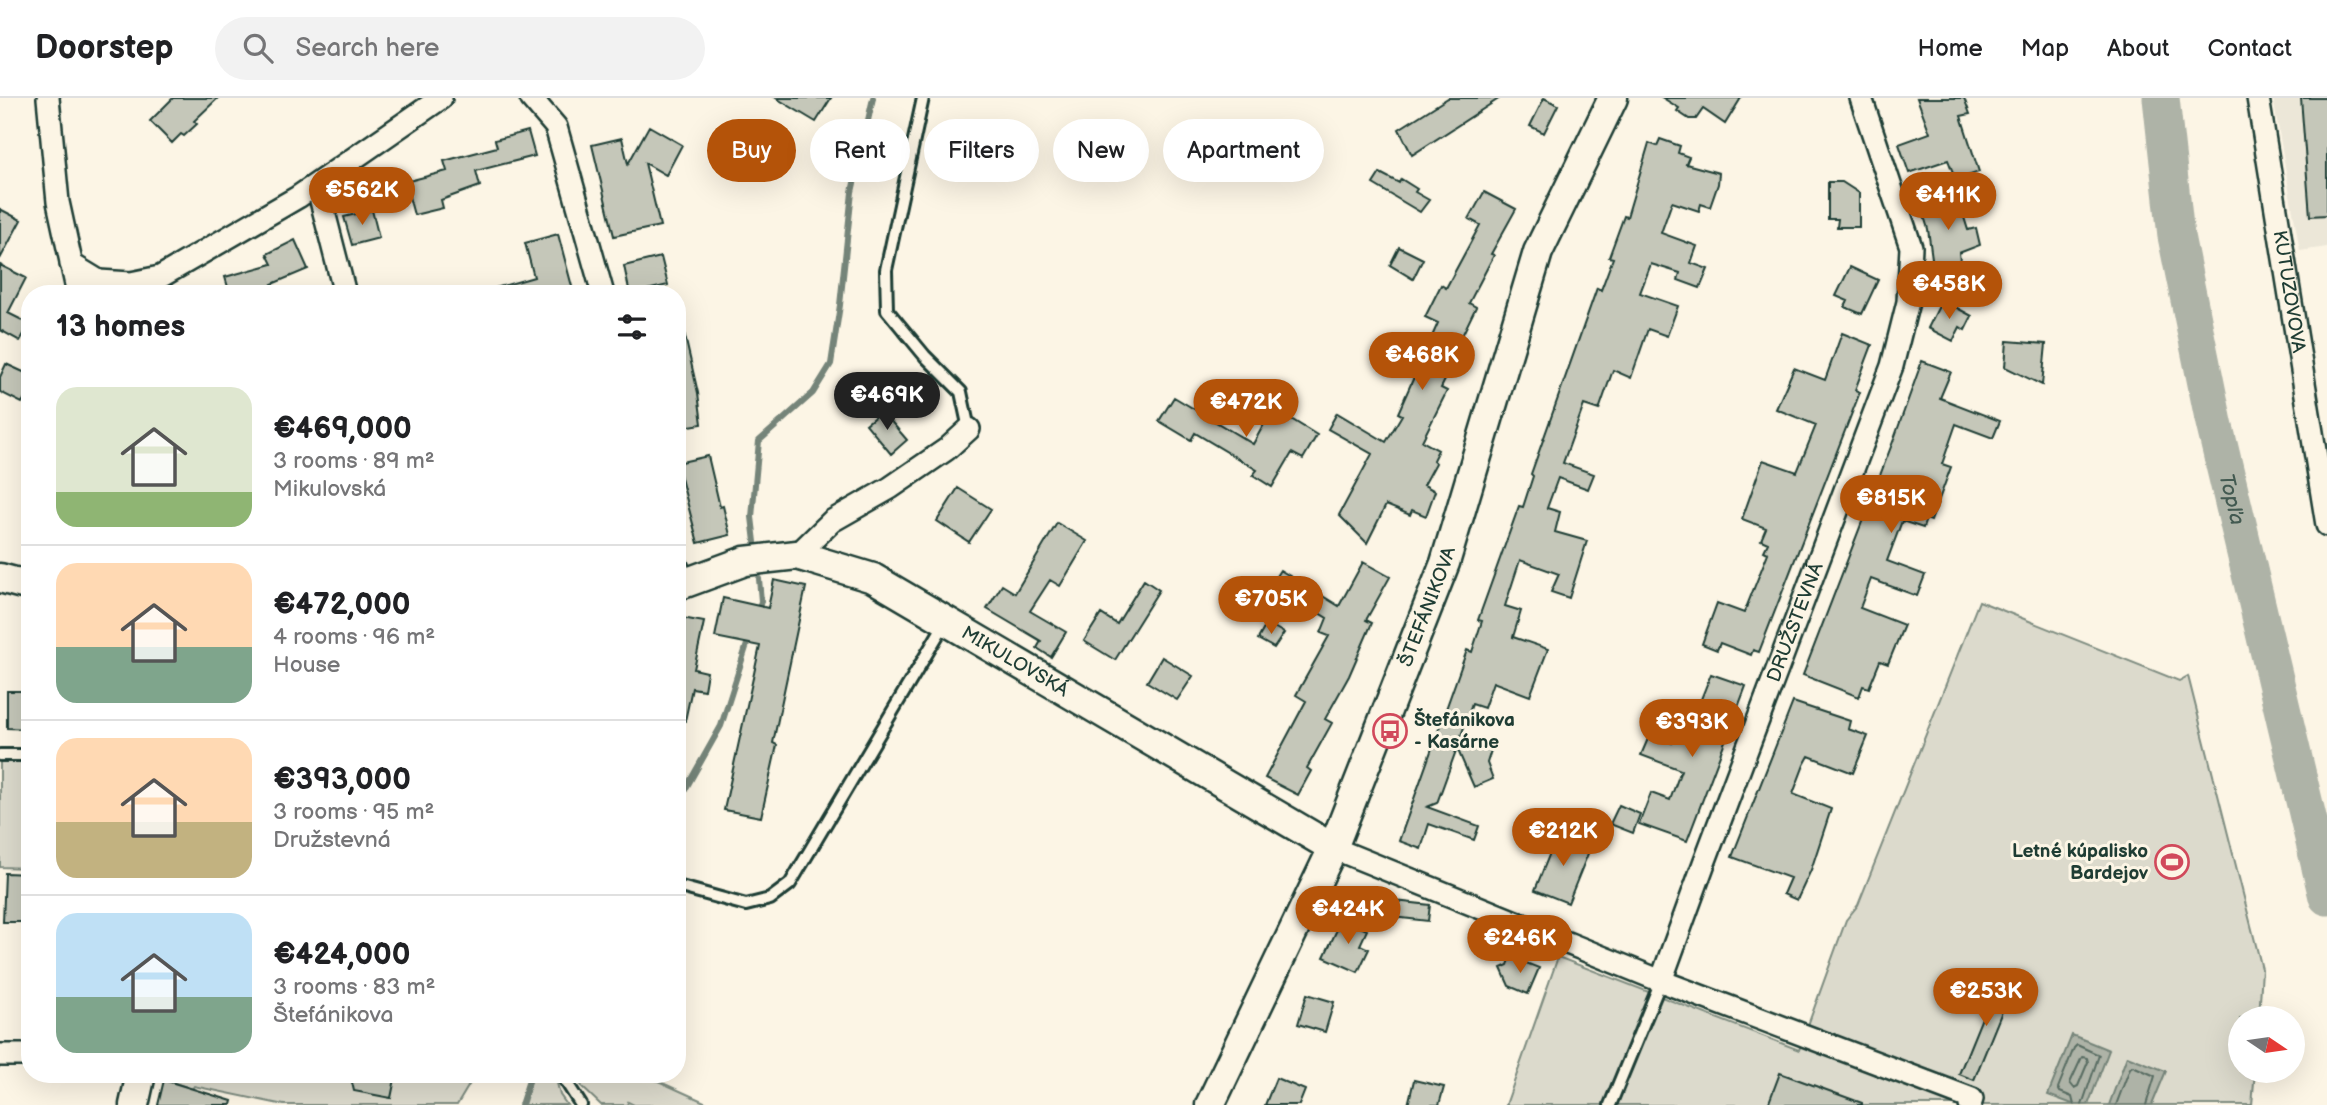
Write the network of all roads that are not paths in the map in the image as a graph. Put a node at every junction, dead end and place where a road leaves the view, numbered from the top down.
1 (48, 98) edge
2 (441, 98) edge
3 (531, 98) edge
4 (923, 98) edge
5 (1613, 98) edge
6 (1861, 98) edge
7 (2258, 98) edge
8 (317, 185) junction
9 (71, 264) junction
10 (160, 277) junction
11 (76, 285) edge
12 (153, 285) edge
13 (343, 285) edge
14 (600, 285) edge
15 (969, 429) joint
16 (2327, 525) edge
17 (797, 555) junction
18 (686, 576) edge
19 (0, 578) edge
20 (21, 584) edge
21 (946, 620) junction
22 (0, 755) edge
23 (21, 755) edge
24 (1333, 848) junction
25 (686, 888) edge
26 (1661, 981) junction
27 (0, 1055) edge
28 (21, 1055) edge
29 (139, 1083) edge
30 (567, 1083) edge
31 (134, 1105) edge
32 (581, 1105) edge
33 (1210, 1105) edge
34 (1610, 1105) edge
35 (1970, 1105) edge

1 - 9 street
2 - 8 street
3 - 14 street
4 - 15 lane
5 - 24 street, ŠTEFÁNIKOVA
6 - 26 street, DRUŽSTEVNÁ
7 - 16 street, KUTUZOVOVA
8 - 10 street
8 - 13 street
9 - 10 street
9 - 11 street
10 - 12 street
15 - 17 street
17 - 18 street, MIKULOVSKÁ
17 - 21 street, MIKULOVSKÁ
19 - 20 street
21 - 24 street, MIKULOVSKÁ
21 - 25 lane
22 - 23 lane
24 - 26 street
24 - 33 street, ŠTEFÁNIKOVA
26 - 34 lane
26 - 35 street
27 - 28 street
29 - 31 street
30 - 32 lane

